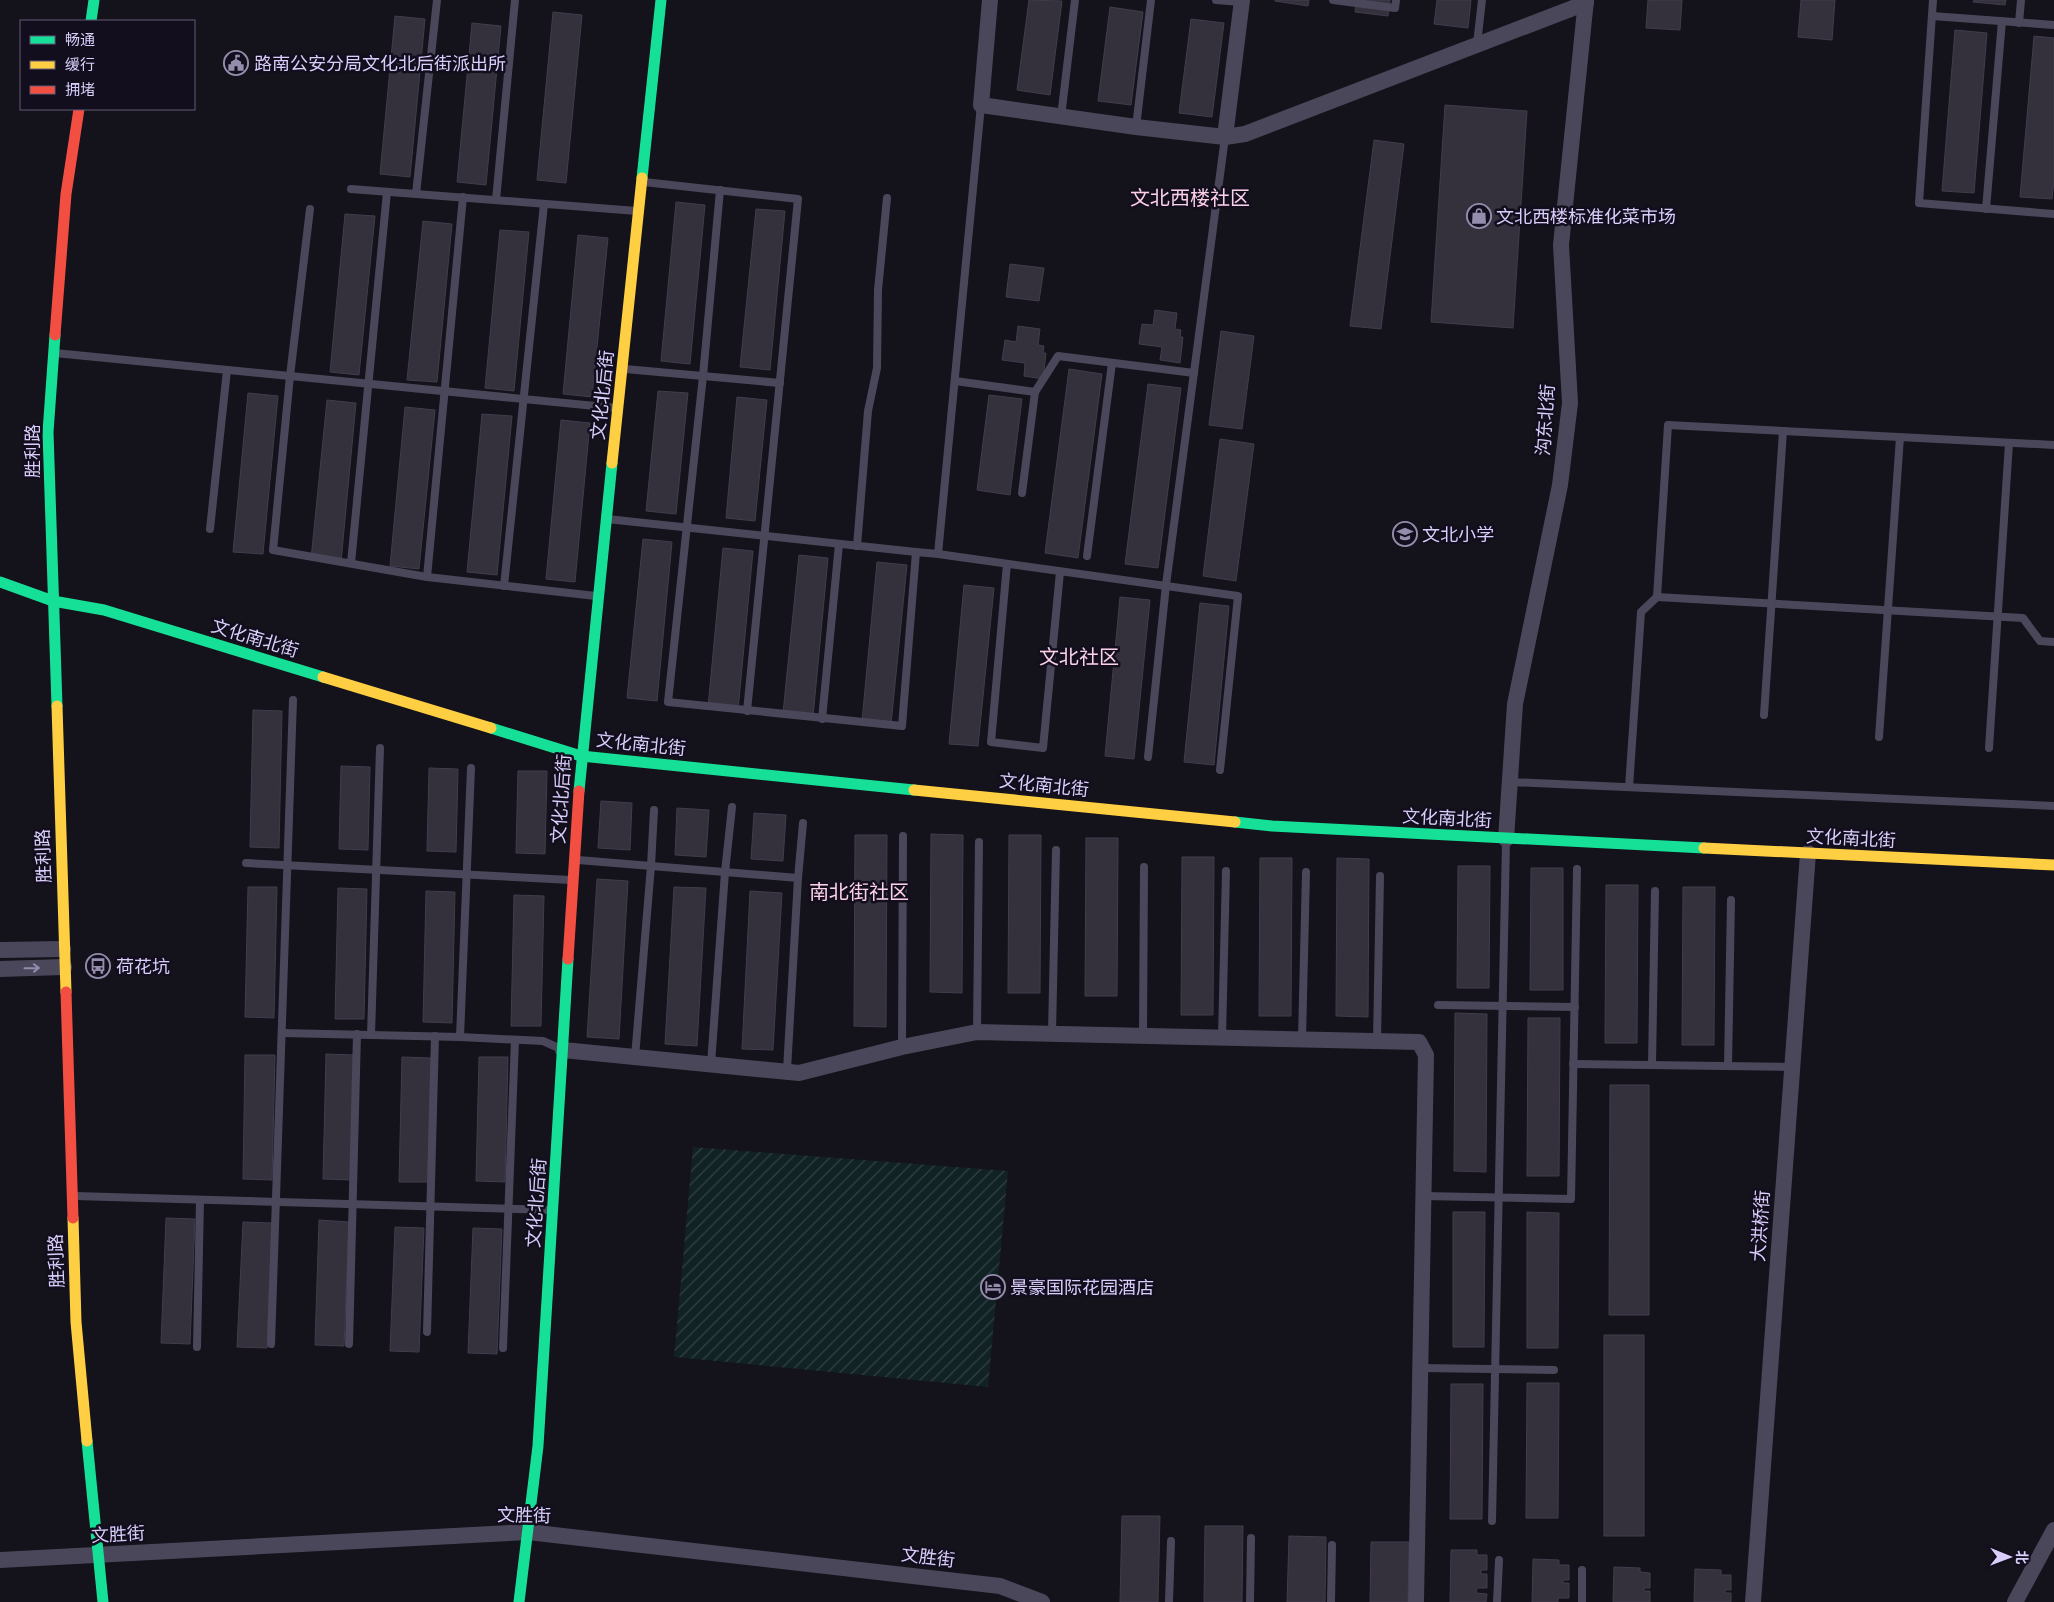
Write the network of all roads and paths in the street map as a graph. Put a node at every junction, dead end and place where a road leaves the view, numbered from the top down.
1 (94, 0) edge
2 (437, 0) edge
3 (515, 0) edge
4 (661, 0) edge
5 (990, 0) edge
6 (1075, 0) edge
7 (1151, 0) edge
8 (1216, 0) edge
9 (1333, 0) edge
10 (1396, 0) edge
11 (1482, 0) edge
12 (1934, 0) edge
13 (2021, 0) edge
14 (1242, 1) edge
15 (1586, 1) edge
16 (1932, 16) junction
17 (91, 20) edge
18 (2002, 22) junction
19 (2019, 23) junction
20 (2054, 25) edge
21 (1477, 44) junction
22 (981, 104) junction
23 (78, 110) edge
24 (1061, 117) junction
25 (1136, 128) junction
26 (1225, 137) junction
27 (642, 182) junction
28 (350, 189) dead end
29 (720, 190) junction
30 (387, 192) junction
31 (416, 194) junction
32 (463, 197) junction
33 (887, 198) dead end
34 (496, 200) junction
35 (544, 204) junction
36 (310, 209) dead end
37 (1986, 209) junction
38 (639, 212) junction
39 (2054, 214) edge
40 (54, 353) junction
41 (1112, 363) junction
42 (622, 369) junction
43 (227, 370) junction
44 (1194, 373) junction
45 (290, 376) junction
46 (703, 376) junction
47 (955, 382) junction
48 (780, 383) junction
49 (368, 384) junction
50 (444, 391) junction
51 (1034, 392) junction
52 (524, 399) junction
53 (618, 408) junction
54 (1783, 431) junction
55 (1900, 437) junction
56 (2009, 443) junction
57 (2054, 446) edge
58 (1022, 493) dead end
59 (606, 519) junction
60 (688, 528) junction
61 (210, 529) dead end
62 (764, 536) junction
63 (839, 544) junction
64 (857, 546) junction
65 (916, 552) junction
66 (938, 554) junction
67 (1087, 556) dead end
68 (351, 563) junction
69 (1007, 564) junction
70 (1060, 572) junction
71 (427, 576) junction
72 (0, 582) edge
73 (1166, 585) junction
74 (504, 586) junction
75 (598, 597) junction
76 (1657, 597) junction
77 (53, 601) junction
78 (1771, 604) junction
79 (1888, 610) junction
80 (1998, 616) junction
81 (2054, 642) edge
82 (293, 700) dead end
83 (747, 711) junction
84 (1764, 715) dead end
85 (822, 719) junction
86 (1879, 737) dead end
87 (380, 748) dead end
88 (1990, 748) dead end
89 (581, 756) junction
90 (1148, 757) dead end
91 (470, 768) dead end
92 (1220, 770) dead end
93 (1510, 782) junction
94 (1628, 787) junction
95 (2054, 806) edge
96 (732, 807) dead end
97 (654, 810) dead end
98 (803, 822) dead end
99 (903, 836) dead end
100 (1506, 839) junction
101 (979, 842) dead end
102 (1056, 850) dead end
103 (1808, 853) junction
104 (574, 860) junction
105 (246, 863) dead end
106 (287, 865) junction
107 (2054, 865) edge
108 (651, 866) junction
109 (1144, 867) dead end
110 (1577, 869) dead end
111 (377, 870) junction
112 (1226, 871) dead end
113 (725, 872) junction
114 (1306, 872) dead end
115 (466, 875) junction
116 (1380, 876) dead end
117 (798, 878) junction
118 (573, 880) junction
119 (1656, 890) dead end
120 (1731, 900) dead end
121 (63, 949) junction
122 (0, 950) edge
123 (64, 967) junction
124 (0, 969) edge
125 (1438, 1004) dead end
126 (1503, 1006) junction
127 (1575, 1007) junction
128 (977, 1032) junction
129 (282, 1033) junction
130 (357, 1034) junction
131 (1052, 1034) junction
132 (371, 1035) junction
133 (436, 1036) junction
134 (460, 1036) junction
135 (1143, 1036) junction
136 (1222, 1038) junction
137 (1302, 1039) junction
138 (515, 1040) junction
139 (1377, 1041) junction
140 (902, 1047) junction
141 (563, 1050) junction
142 (635, 1057) junction
143 (711, 1064) junction
144 (1573, 1064) junction
145 (1652, 1066) junction
146 (1728, 1066) junction
147 (1791, 1067) junction
148 (787, 1070) junction
149 (71, 1196) junction
150 (1423, 1196) junction
151 (1499, 1197) junction
152 (200, 1200) junction
153 (276, 1202) junction
154 (353, 1204) junction
155 (431, 1206) junction
156 (508, 1208) junction
157 (553, 1210) junction
158 (427, 1332) dead end
159 (271, 1344) dead end
160 (349, 1344) dead end
161 (197, 1347) dead end
162 (503, 1348) dead end
163 (1420, 1368) junction
164 (1496, 1369) junction
165 (1554, 1370) dead end
166 (1492, 1521) dead end
167 (2054, 1530) edge
168 (528, 1532) junction
169 (1251, 1538) dead end
170 (1171, 1542) dead end
171 (1332, 1545) dead end
172 (97, 1555) junction
173 (0, 1560) edge
174 (1499, 1560) dead end
175 (1582, 1570) dead end
176 (103, 1602) edge
177 (519, 1602) edge
178 (1042, 1602) edge
179 (1169, 1602) edge
180 (1250, 1602) edge
181 (1331, 1602) edge
182 (1416, 1602) edge
183 (1497, 1602) edge
184 (1582, 1602) edge
185 (1752, 1602) edge
186 (2015, 1602) edge

1 - 17 street
2 - 31 lane
3 - 34 lane
4 - 27 street, 文化北后街
5 - 22 street
6 - 24 lane
7 - 25 lane
8 - 14 lane
9 - 10 lane
11 - 21 lane
12 - 16 lane
13 - 19 lane
14 - 26 street
15 - 21 street
15 - 93 street, 沟东北街
16 - 18 lane
16 - 37 lane
18 - 19 lane
18 - 37 lane
19 - 20 lane
21 - 26 street
22 - 24 street
22 - 47 lane
23 - 40 street, 胜利路
24 - 25 street
25 - 26 street
26 - 44 lane
27 - 29 lane
27 - 38 street, 文化北后街
28 - 30 lane
29 - 46 lane
29 - 48 lane
30 - 31 lane
30 - 49 lane
31 - 32 lane
32 - 34 lane
32 - 50 lane
33 - 64 lane
34 - 35 lane
35 - 38 lane
35 - 52 lane
36 - 45 lane
37 - 39 lane
38 - 42 street, 文化北后街
40 - 43 lane
40 - 77 street, 胜利路
41 - 44 lane
41 - 51 lane
41 - 67 lane
42 - 46 lane
42 - 53 street, 文化北后街
43 - 45 lane
43 - 61 lane
44 - 73 lane
45 - 49 lane
45 - 68 lane
46 - 48 lane
46 - 60 lane
47 - 51 lane
47 - 66 lane
48 - 62 lane
49 - 50 lane
49 - 68 lane
50 - 52 lane
50 - 71 lane
51 - 58 lane
52 - 53 lane
52 - 74 lane
53 - 59 street, 文化北后街
54 - 55 lane
54 - 76 lane
54 - 78 lane
55 - 56 lane
55 - 79 lane
56 - 57 lane
56 - 80 lane
59 - 60 lane
59 - 75 street, 文化北后街
60 - 62 lane
60 - 83 lane
62 - 63 lane
62 - 83 lane
63 - 64 lane
63 - 85 lane
64 - 65 lane
65 - 66 lane
65 - 85 lane
66 - 69 lane
68 - 71 lane
69 - 70 lane
69 - 70 lane
70 - 73 lane
71 - 74 lane
72 - 77 street, 文化南北街
73 - 90 lane
73 - 92 lane
74 - 75 lane
75 - 89 street, 文化北后街
76 - 78 lane
76 - 94 lane
77 - 89 street, 文化南北街
77 - 121 street, 胜利路
78 - 79 lane
78 - 84 lane
79 - 80 lane
79 - 86 lane
80 - 81 lane
80 - 88 lane
82 - 106 lane
83 - 85 lane
87 - 111 lane
89 - 100 street, 文化南北街
89 - 104 street, 文化北后街
91 - 115 lane
93 - 94 lane
93 - 100 street, 沟东北街
94 - 95 lane
96 - 113 lane
97 - 108 lane
98 - 117 lane
99 - 140 lane
100 - 103 street, 文化南北街
100 - 126 lane
101 - 128 lane
102 - 131 lane
103 - 107 street, 文化南北街
103 - 147 street, 大洪桥街
104 - 108 lane
104 - 118 street, 文化北后街
105 - 106 lane
106 - 111 lane
106 - 129 lane
108 - 113 lane
108 - 142 lane
109 - 135 lane
110 - 127 lane
111 - 115 lane
111 - 132 lane
112 - 136 lane
113 - 117 lane
113 - 143 lane
114 - 137 lane
115 - 118 lane
115 - 134 lane
116 - 139 lane
117 - 148 lane
118 - 141 street, 文化北后街
119 - 145 lane
120 - 146 lane
121 - 122 street
121 - 123 street, 胜利路
124 -> 123 street
123 - 149 street, 胜利路
125 - 126 lane
126 - 127 lane
126 - 151 lane
127 - 144 lane
128 - 131 street
128 - 140 street
129 - 130 lane
129 - 153 lane
130 - 132 lane
130 - 154 lane
131 - 135 street
132 - 133 lane
133 - 134 lane
133 - 155 lane
134 - 138 lane
135 - 136 street
136 - 137 street
137 - 139 street
138 - 141 lane
138 - 156 lane
139 - 150 street
140 - 148 street
141 - 142 street
141 - 157 street, 文化北后街
142 - 143 street
143 - 148 street
144 - 145 lane
144 - 151 lane
145 - 146 lane
146 - 147 lane
147 - 185 street, 大洪桥街
149 - 152 lane
149 - 172 street, 胜利路
150 - 151 lane
150 - 163 street
151 - 164 lane
152 - 153 lane
152 - 161 lane
153 - 154 lane
153 - 159 lane
154 - 155 lane
154 - 160 lane
155 - 156 lane
155 - 158 lane
156 - 157 lane
156 - 162 lane
157 - 168 street, 文化北后街
163 - 164 lane
163 - 182 street
164 - 165 lane
164 - 166 lane
167 - 186 street
168 - 172 street, 文胜街
168 - 177 street, 文化北后街
168 - 178 street, 文胜街
169 - 180 lane
170 - 179 lane
171 - 181 lane
172 - 173 street, 文胜街
172 - 176 street, 胜利路
174 - 183 lane
175 - 184 lane

